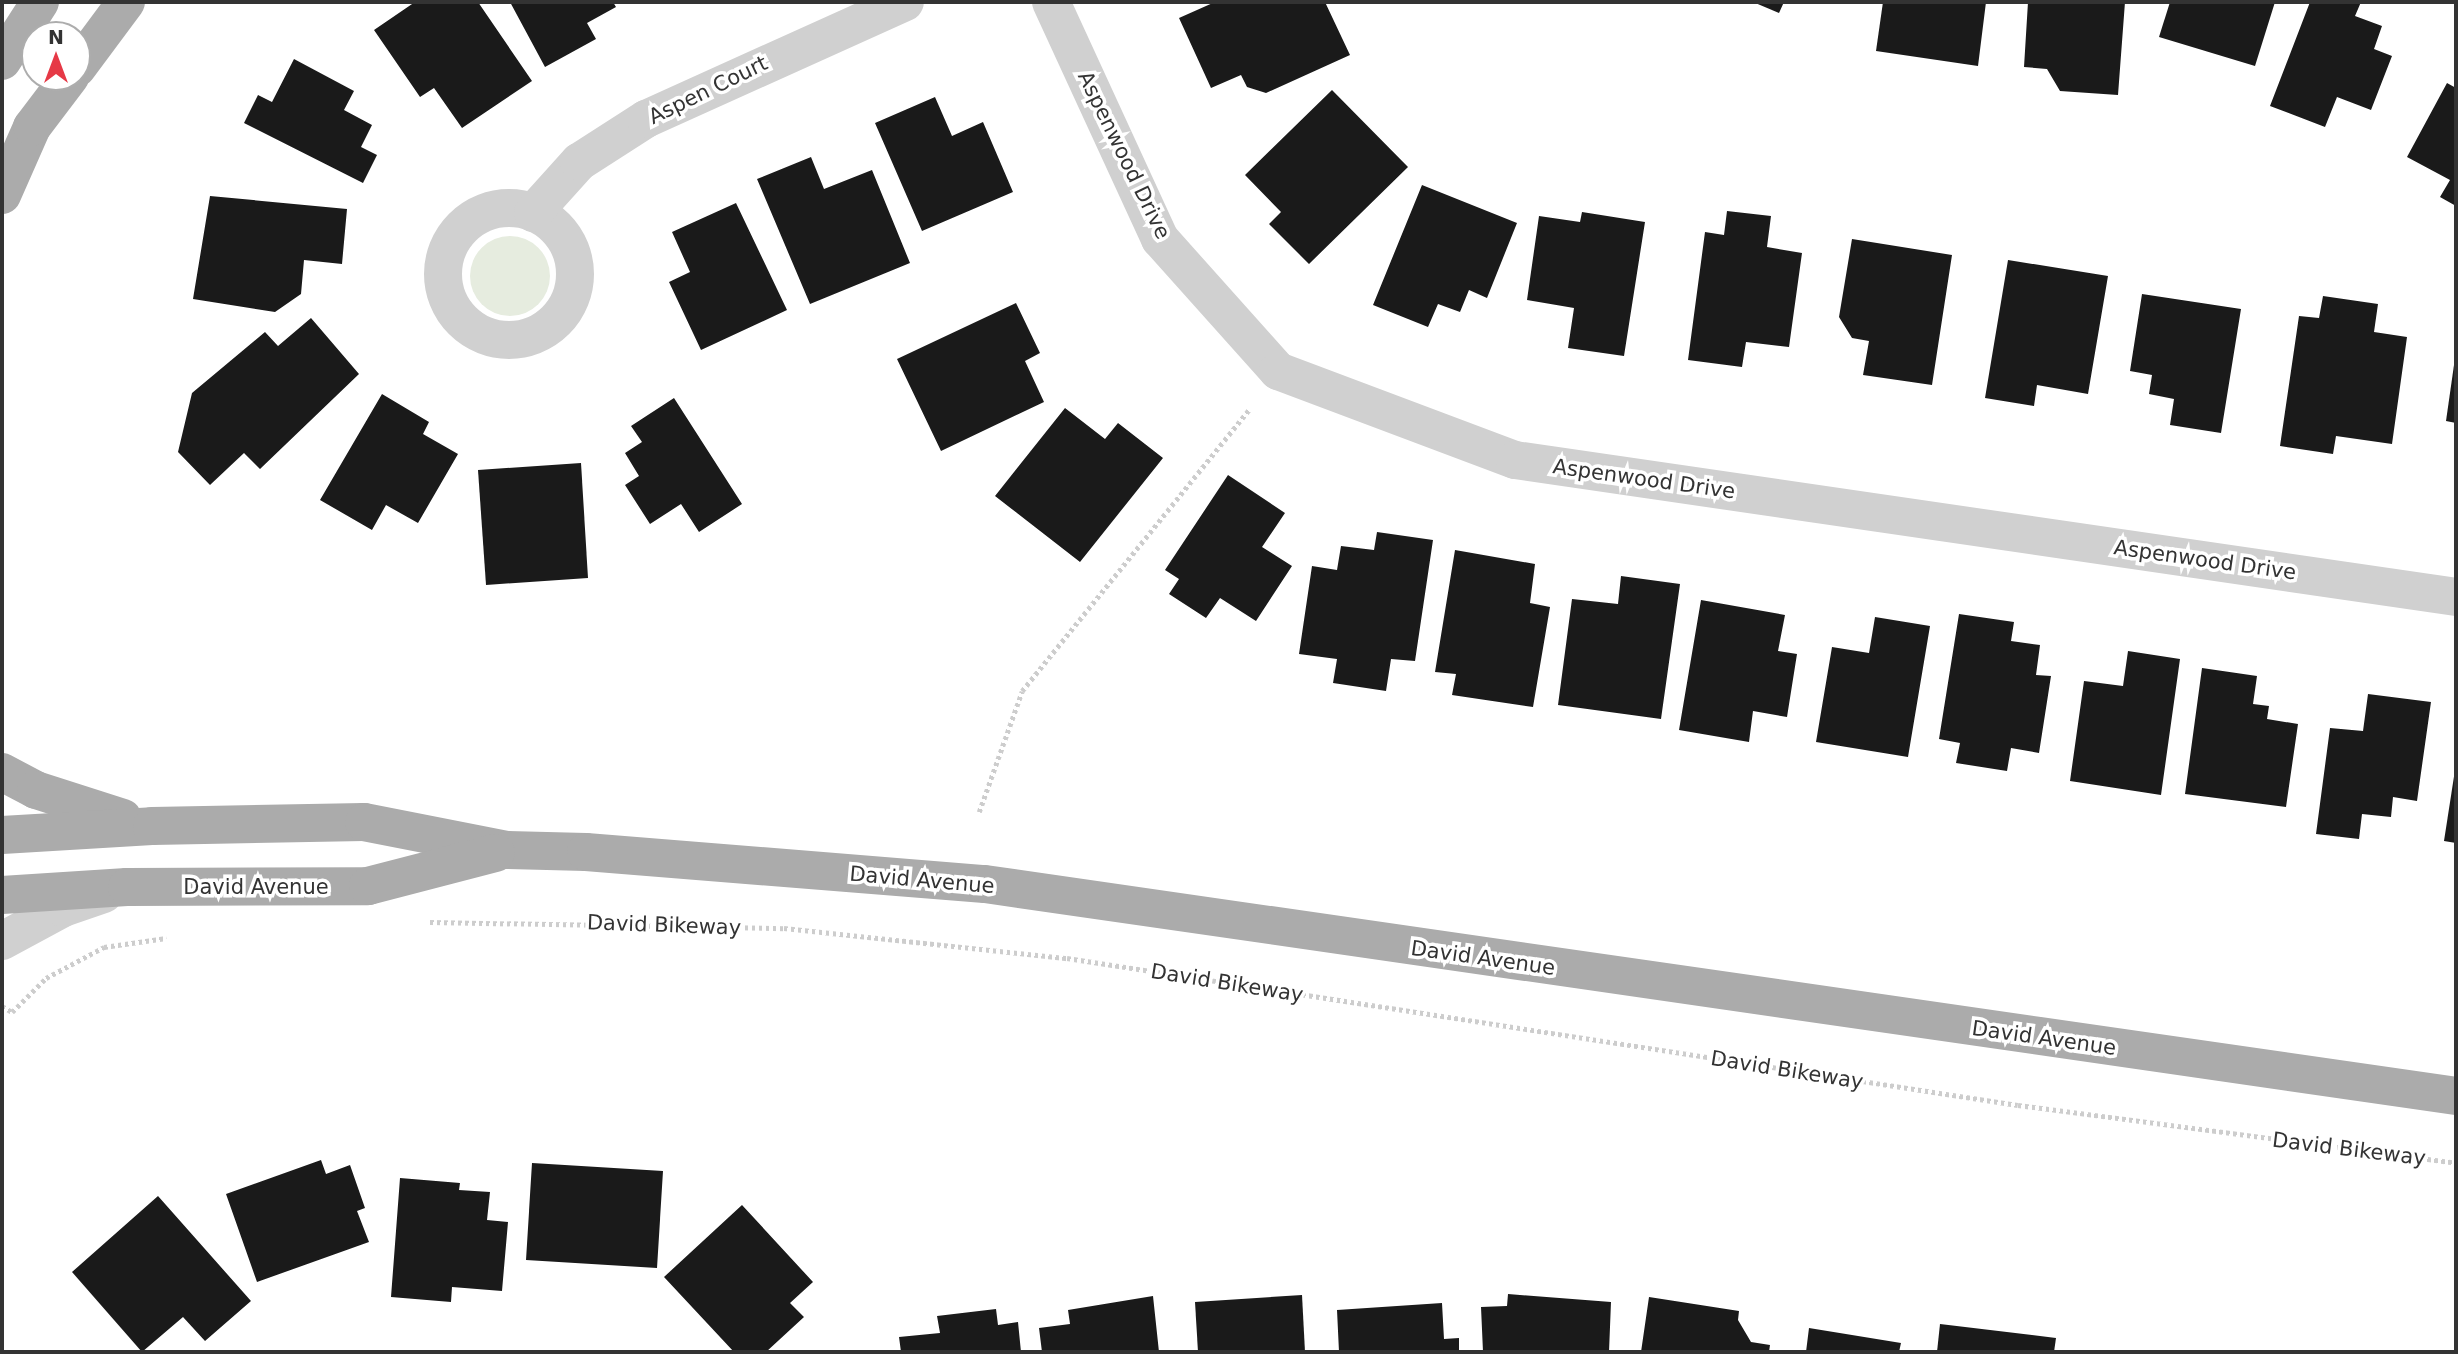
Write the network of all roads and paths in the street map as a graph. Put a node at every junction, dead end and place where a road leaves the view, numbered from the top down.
1 (40, 2) edge
2 (126, 2) edge
3 (905, 2) edge
4 (1051, 2) edge
5 (91, 49) edge
6 (2, 61) edge
7 (59, 91) edge
8 (2, 195) edge
9 (533, 213) dead end
10 (1250, 407) dead end
11 (2456, 597) edge
12 (2, 772) edge
13 (979, 812) dead end
14 (152, 826) junction
15 (2, 835) edge
16 (507, 850) junction
17 (127, 887) junction
18 (2, 895) edge
19 (422, 922) dead end
20 (180, 936) dead end
21 (2, 941) edge
22 (2, 1006) edge
23 (2456, 1096) edge
24 (2456, 1163) edge

1 - 6 main road
2 - 5 main road
3 - 9 street, Aspen Court
4 - 11 street, Aspenwood Drive
7 - 8 main road
10 - 13 path
12 - 14 main road
14 - 15 main road, David Avenue
14 - 16 main road, David Avenue
16 - 17 main road, David Avenue
16 - 23 main road, David Avenue
17 - 18 main road, David Avenue
17 - 21 street
19 - 24 path, David Bikeway
20 - 22 path

